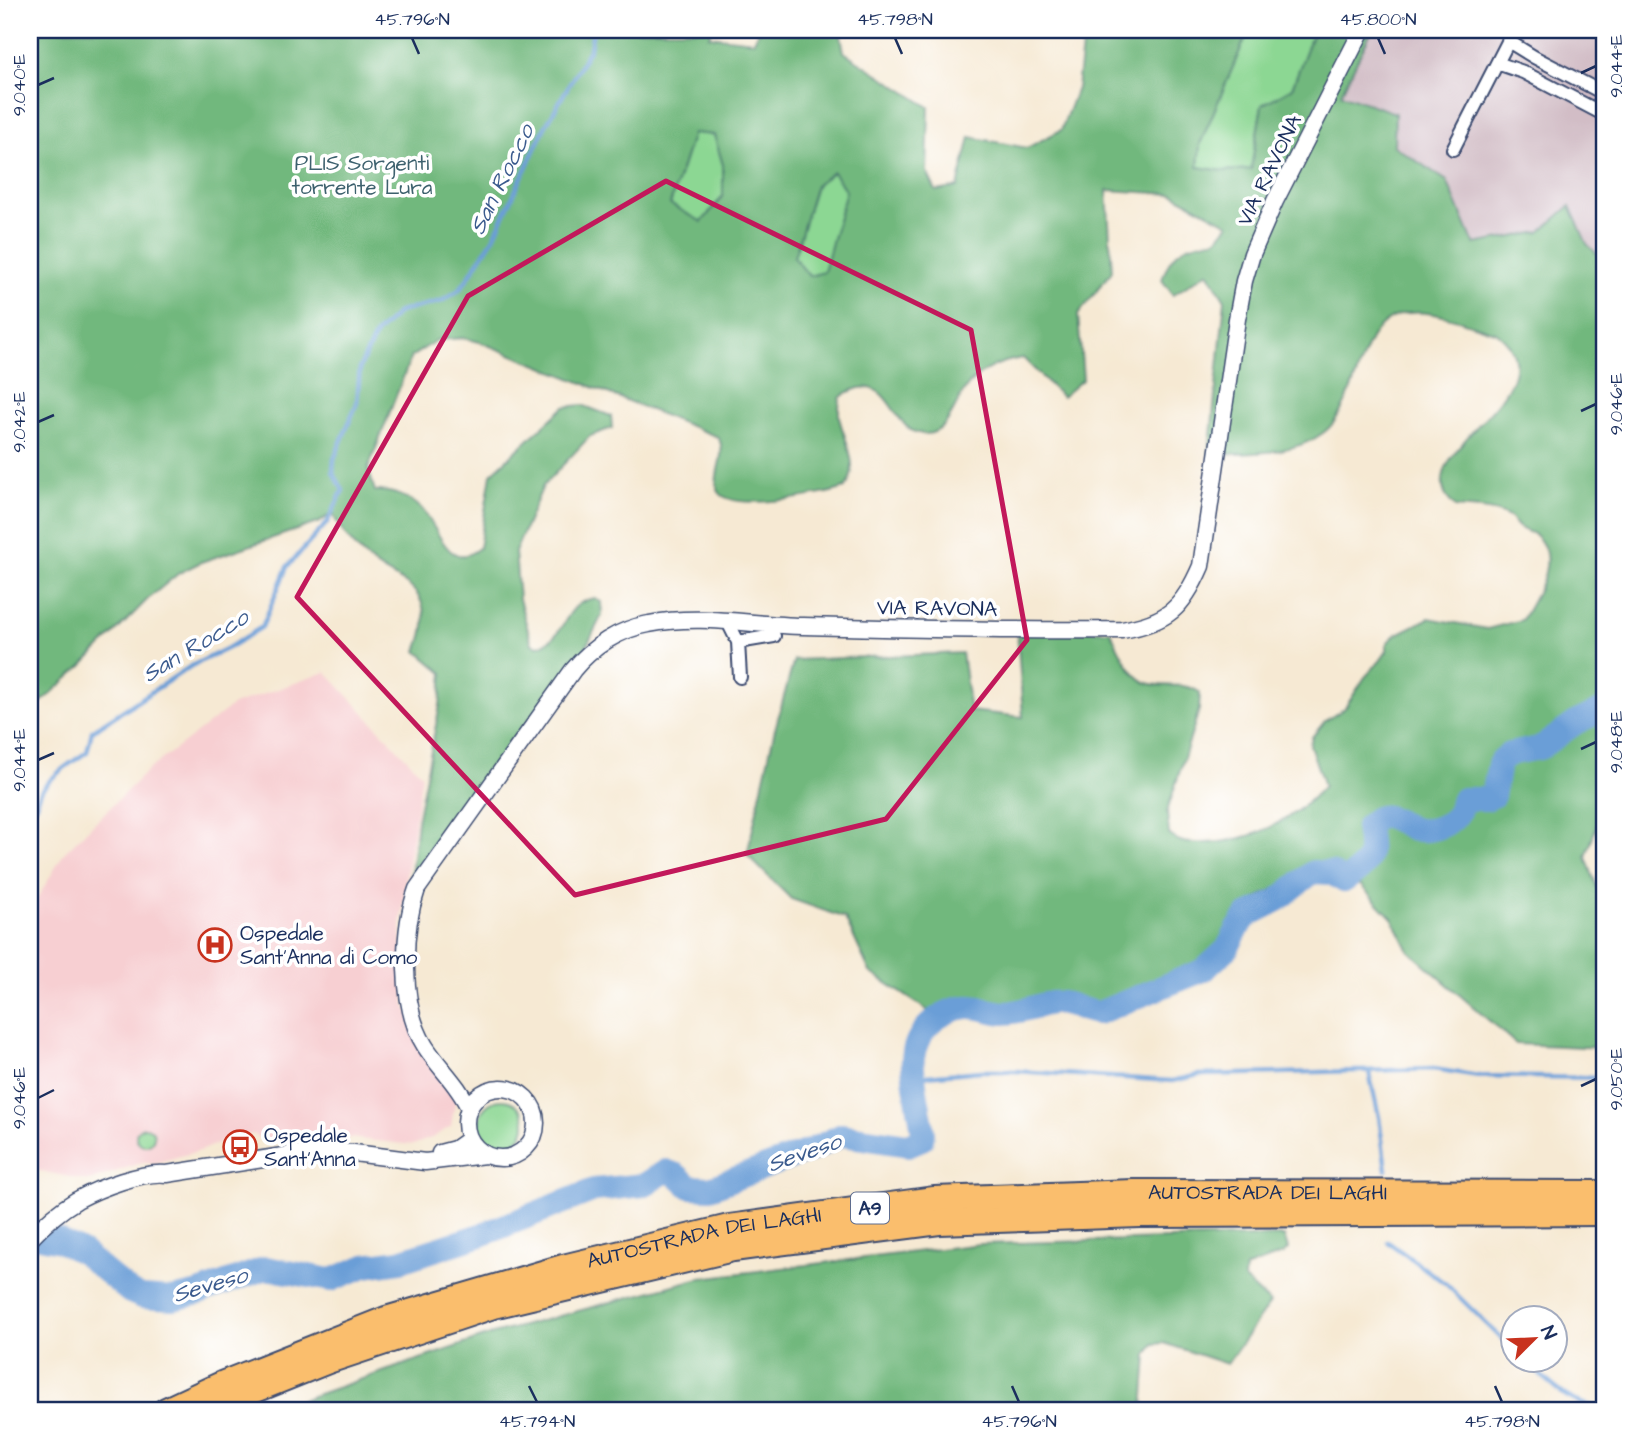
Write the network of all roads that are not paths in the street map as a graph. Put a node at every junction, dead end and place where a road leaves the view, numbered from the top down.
1 (1363, 30) edge
2 (1511, 35) edge
3 (1497, 63) junction
4 (1588, 85) junction
5 (1605, 94) edge
6 (1579, 102) junction
7 (1605, 116) edge
8 (1453, 149) dead end
9 (728, 622) junction
10 (774, 636) dead end
11 (738, 642) junction
12 (740, 677) dead end
13 (457, 1085) junction
14 (486, 1091) junction
15 (469, 1108) junction
16 (469, 1139) junction
17 (485, 1155) junction
18 (158, 1173) junction
19 (1605, 1193) edge
20 (1605, 1213) edge
21 (30, 1239) edge
22 (166, 1410) edge
23 (206, 1410) edge

1 - 9 street, VIA RAVONA
2 - 3 street
2 - 4 street
3 - 6 street
3 - 8 street
4 - 5 street
4 - 6 street
6 - 7 street
9 - 11 street
9 - 13 street, VIA RAVONA
10 - 11 street
11 - 12 street
13 - 14 street
13 - 15 street, VIA RAVONA
14 - 15 street
14 - 17 street
15 - 16 street
16 - 17 street
16 - 18 street
17 - 18 street
18 - 21 street
19 - 22 highway, AUTOSTRADA DEI LAGHI / A9
20 - 23 highway, AUTOSTRADA DEI LAGHI / A9

